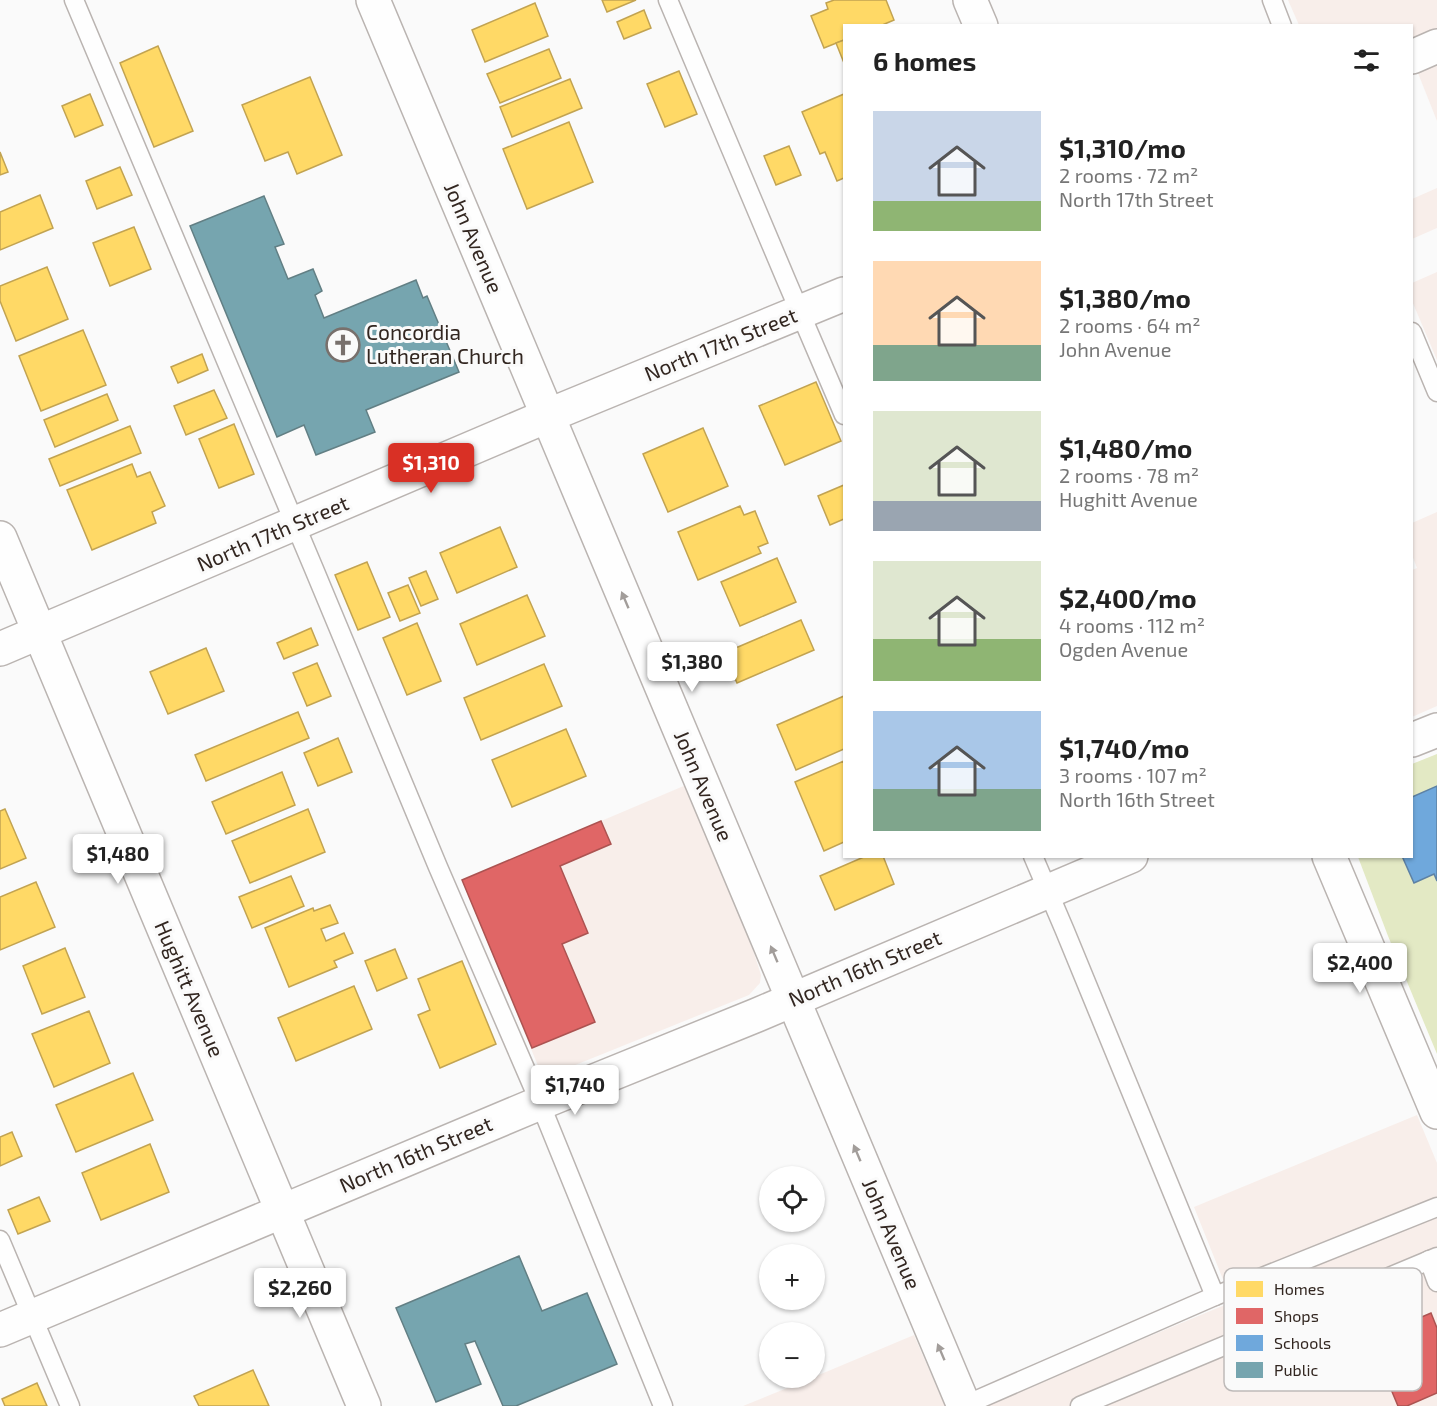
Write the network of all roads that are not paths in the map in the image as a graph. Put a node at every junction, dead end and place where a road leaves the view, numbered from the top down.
1 (74, 0) edge
2 (373, 0) edge
3 (668, 0) edge
4 (970, 0) edge
5 (1272, 0) edge
6 (980, 24) edge
7 (1281, 24) edge
8 (1437, 46) edge
9 (1413, 57) edge
10 (843, 294) edge
11 (801, 312) junction
12 (1413, 334) edge
13 (1437, 392) edge
14 (843, 413) edge
15 (547, 416) junction
16 (295, 524) junction
17 (0, 538) edge
18 (39, 633) junction
19 (0, 649) edge
20 (1437, 730) edge
21 (1413, 740) edge
22 (1034, 858) edge
23 (1126, 858) edge
24 (1330, 858) edge
25 (1048, 892) junction
26 (793, 999) junction
27 (540, 1103) junction
28 (1437, 1112) edge
29 (1437, 1207) edge
30 (283, 1212) junction
31 (0, 1240) edge
32 (1433, 1258) edge
33 (1285, 1268) edge
34 (1409, 1268) edge
35 (1437, 1282) edge
36 (1224, 1292) edge
37 (1215, 1296) junction
38 (33, 1316) junction
39 (0, 1330) edge
40 (1224, 1346) edge
41 (70, 1406) edge
42 (364, 1406) edge
43 (663, 1406) edge
44 (963, 1406) edge
45 (1080, 1406) edge

1 - 16 lane
2 - 15 street, John Avenue
3 - 11 lane
4 - 6 street
5 - 7 lane
8 - 9 street
10 - 11 street, North 17th Street
11 - 14 lane
11 - 15 street, North 17th Street
12 - 13 lane
15 - 16 street, North 17th Street
26 -> 15 street, John Avenue
16 - 18 street, North 17th Street
16 - 27 lane
17 - 18 street, Hughitt Avenue
18 - 19 street, North 17th Street
18 - 30 street, Hughitt Avenue
20 - 21 street
22 - 25 lane
23 - 25 street, North 16th Street
24 - 28 street
25 - 26 street, North 16th Street
25 - 37 lane
26 - 27 street, North 16th Street
44 -> 26 street, John Avenue
27 - 30 street, North 16th Street
27 - 43 lane
29 - 33 lane
30 - 38 street, North 16th Street
30 - 42 street, Hughitt Avenue
31 - 38 lane
32 - 34 lane
32 - 35 lane
36 - 37 lane
37 - 44 lane
38 - 39 street, North 16th Street
38 - 41 lane
40 - 45 lane

